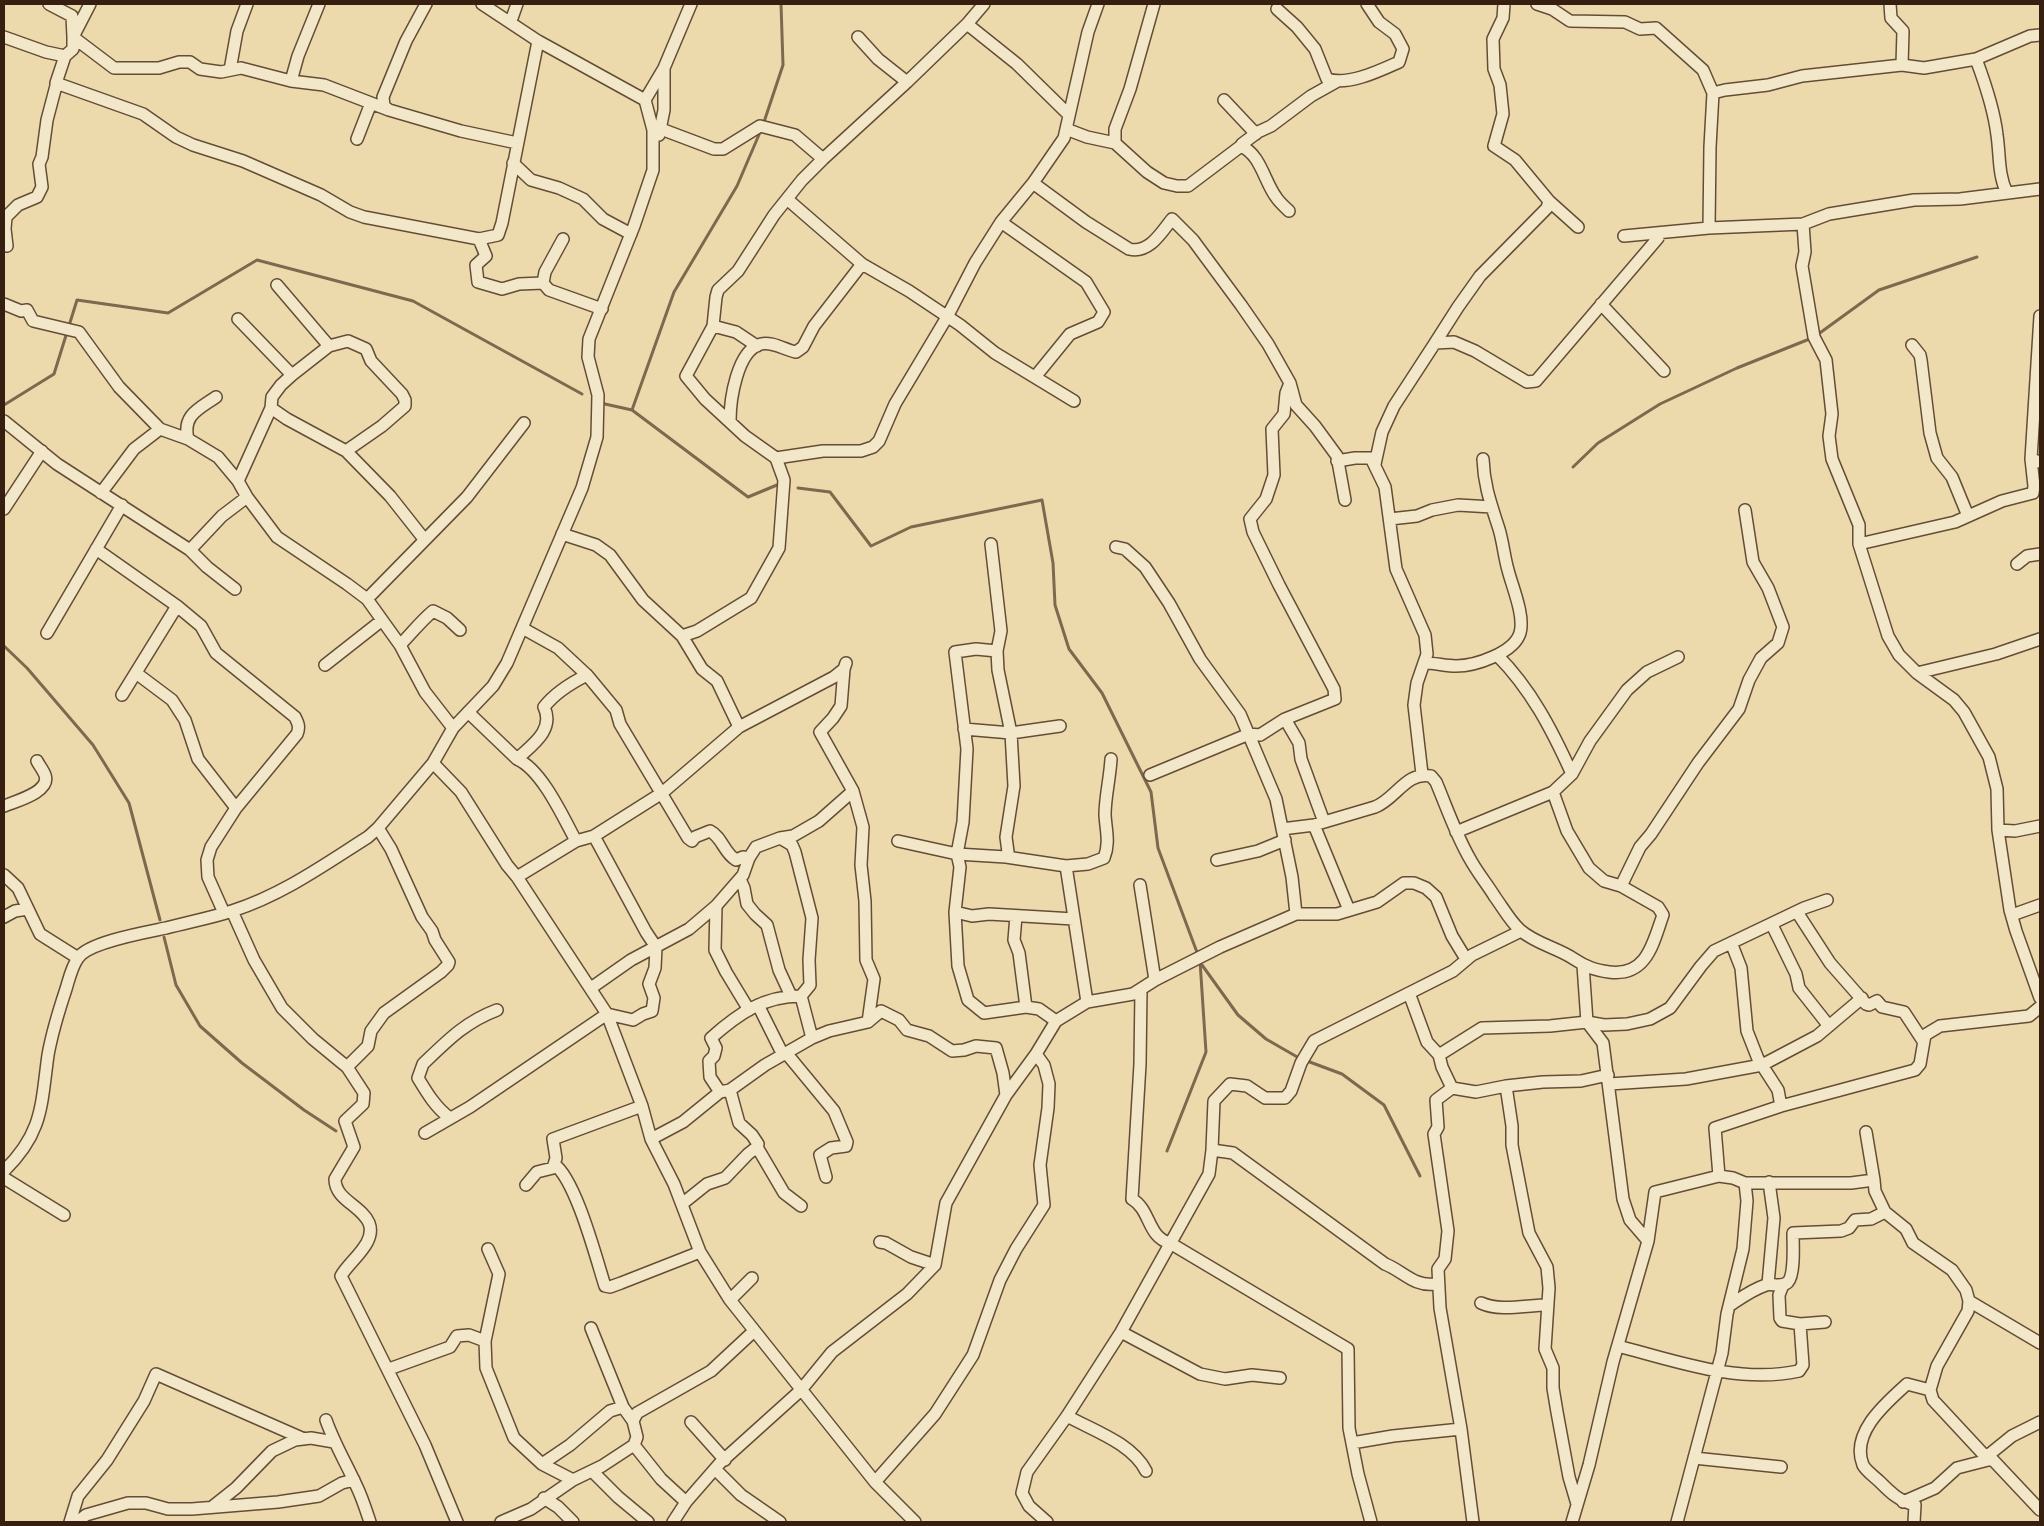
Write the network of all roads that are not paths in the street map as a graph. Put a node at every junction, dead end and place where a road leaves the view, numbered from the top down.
1 (49, 4) edge
2 (90, 4) edge
3 (246, 4) edge
4 (319, 4) edge
5 (426, 4) edge
6 (482, 4) edge
7 (517, 4) edge
8 (691, 4) edge
9 (984, 4) edge
10 (1098, 4) edge
11 (1154, 4) edge
12 (1367, 4) edge
13 (1504, 4) edge
14 (1537, 4) edge
15 (1890, 4) edge
16 (1278, 9) dead end
17 (511, 21) junction
18 (967, 24) junction
19 (2040, 35) edge
20 (4, 37) edge
21 (73, 37) junction
22 (858, 37) dead end
23 (538, 40) junction
24 (65, 56) junction
25 (1976, 59) junction
26 (1902, 65) junction
27 (664, 68) junction
28 (230, 70) junction
29 (291, 81) junction
30 (57, 82) junction
31 (907, 82) junction
32 (1336, 82) junction
33 (1713, 93) junction
34 (645, 100) junction
35 (1224, 100) dead end
36 (371, 103) junction
37 (389, 110) junction
38 (1069, 115) junction
39 (661, 129) junction
40 (1066, 129) junction
41 (1256, 134) junction
42 (357, 139) dead end
43 (517, 143) junction
44 (1115, 143) junction
45 (1241, 146) junction
46 (654, 151) junction
47 (823, 159) junction
48 (513, 163) junction
49 (1033, 183) junction
50 (2040, 189) edge
51 (2007, 193) junction
52 (2040, 194) edge
53 (787, 199) junction
54 (1549, 201) junction
55 (1289, 212) dead end
56 (1001, 222) junction
57 (1803, 224) junction
58 (1578, 227) dead end
59 (1709, 228) junction
60 (631, 234) junction
61 (1624, 236) dead end
62 (1658, 238) dead end
63 (478, 239) junction
64 (563, 239) dead end
65 (8, 246) dead end
66 (862, 264) junction
67 (543, 283) junction
68 (277, 285) dead end
69 (4, 304) edge
70 (1601, 304) junction
71 (602, 309) junction
72 (2040, 316) edge
73 (947, 317) junction
74 (238, 319) dead end
75 (713, 326) junction
76 (1435, 343) junction
77 (1912, 345) dead end
78 (329, 346) junction
79 (757, 346) junction
80 (1664, 370) dead end
81 (292, 375) junction
82 (1035, 377) junction
83 (1290, 383) junction
84 (216, 397) dead end
85 (1074, 402) dead end
86 (271, 408) junction
87 (4, 421) edge
88 (730, 421) junction
89 (524, 423) dead end
90 (160, 429) junction
91 (188, 439) junction
92 (42, 451) junction
93 (346, 451) junction
94 (776, 458) junction
95 (1483, 459) dead end
96 (2036, 460) edge
97 (1337, 461) junction
98 (1376, 464) junction
99 (238, 481) junction
100 (102, 493) junction
101 (247, 497) junction
102 (1345, 500) dead end
103 (122, 506) junction
104 (1492, 507) junction
105 (4, 509) edge
106 (1745, 510) dead end
107 (1968, 516) junction
108 (1390, 519) junction
109 (562, 534) junction
110 (424, 539) junction
111 (991, 544) dead end
112 (1859, 544) junction
113 (1116, 547) dead end
114 (96, 549) junction
115 (190, 550) junction
116 (2040, 554) edge
117 (2017, 564) dead end
118 (235, 589) dead end
119 (367, 599) junction
120 (177, 606) junction
121 (381, 621) junction
122 (524, 629) junction
123 (460, 630) dead end
124 (47, 634) dead end
125 (682, 636) junction
126 (2040, 639) edge
127 (400, 645) junction
128 (997, 651) junction
129 (1497, 655) junction
130 (1678, 657) dead end
131 (1425, 663) junction
132 (326, 665) dead end
133 (136, 673) junction
134 (1917, 673) junction
135 (587, 675) junction
136 (122, 695) dead end
137 (468, 712) junction
138 (1285, 719) junction
139 (1060, 726) dead end
140 (739, 727) junction
141 (453, 728) junction
142 (964, 729) junction
143 (1011, 733) junction
144 (1249, 734) junction
145 (517, 759) junction
146 (1111, 759) dead end
147 (37, 761) dead end
148 (433, 763) junction
149 (1422, 774) junction
150 (1572, 774) junction
151 (1150, 775) dead end
152 (853, 791) junction
153 (1553, 792) junction
154 (662, 793) junction
155 (4, 806) edge
156 (236, 808) junction
157 (1319, 823) junction
158 (2040, 826) edge
159 (378, 828) junction
160 (1998, 830) junction
161 (1456, 832) junction
162 (1283, 835) junction
163 (594, 836) junction
164 (780, 838) junction
165 (576, 841) junction
166 (898, 841) dead end
167 (956, 854) junction
168 (1006, 856) junction
169 (749, 858) junction
170 (1217, 860) dead end
171 (1066, 866) junction
172 (4, 876) edge
173 (517, 877) junction
174 (740, 879) junction
175 (1140, 885) dead end
176 (1621, 886) junction
177 (1827, 900) dead end
178 (2040, 905) edge
179 (716, 906) junction
180 (28, 910) junction
181 (1349, 910) junction
182 (228, 912) junction
183 (955, 912) junction
184 (1797, 912) junction
185 (1296, 914) junction
186 (2012, 915) junction
187 (1016, 916) junction
188 (4, 917) edge
189 (1074, 919) junction
190 (1773, 924) junction
191 (1521, 931) junction
192 (1732, 945) junction
193 (656, 947) junction
194 (77, 954) junction
195 (1466, 959) junction
196 (1582, 965) junction
197 (1155, 980) junction
198 (591, 988) junction
199 (1141, 990) junction
200 (1410, 993) junction
201 (796, 996) junction
202 (1862, 998) junction
203 (2040, 998) edge
204 (1087, 1002) junction
205 (754, 1007) junction
206 (1026, 1007) junction
207 (2040, 1007) edge
208 (496, 1010) dead end
209 (607, 1014) junction
210 (1056, 1021) junction
211 (868, 1022) junction
212 (1587, 1022) junction
213 (1829, 1026) junction
214 (812, 1038) junction
215 (1923, 1041) junction
216 (785, 1054) junction
217 (1036, 1054) junction
218 (1439, 1055) junction
219 (1762, 1065) junction
220 (347, 1067) junction
221 (1608, 1080) junction
222 (1506, 1086) junction
223 (1452, 1088) junction
224 (725, 1091) junction
225 (1006, 1095) junction
226 (642, 1106) junction
227 (1781, 1106) junction
228 (450, 1118) junction
229 (1866, 1132) dead end
230 (425, 1133) dead end
231 (651, 1139) junction
232 (757, 1147) junction
233 (1212, 1150) junction
234 (554, 1164) junction
235 (4, 1172) edge
236 (1719, 1176) junction
237 (826, 1177) dead end
238 (4, 1178) edge
239 (1874, 1180) junction
240 (1769, 1182) junction
241 (1745, 1183) junction
242 (526, 1185) dead end
243 (682, 1204) junction
244 (801, 1206) dead end
245 (1885, 1212) junction
246 (64, 1214) dead end
247 (1648, 1241) junction
248 (880, 1242) dead end
249 (1170, 1243) junction
250 (488, 1249) dead end
251 (700, 1252) junction
252 (935, 1266) junction
253 (752, 1278) dead end
254 (1768, 1284) junction
255 (1783, 1285) junction
256 (1439, 1287) junction
257 (730, 1300) junction
258 (1970, 1301) junction
259 (1481, 1303) dead end
260 (1548, 1305) junction
261 (1729, 1306) junction
262 (1826, 1322) dead end
263 (1800, 1324) junction
264 (592, 1328) dead end
265 (754, 1331) junction
266 (1121, 1332) junction
267 (485, 1341) junction
268 (2040, 1343) edge
269 (1618, 1346) junction
270 (389, 1369) junction
271 (1716, 1370) junction
272 (1280, 1378) dead end
273 (801, 1390) junction
274 (1930, 1390) junction
275 (623, 1407) junction
276 (1067, 1416) junction
277 (326, 1420) dead end
278 (633, 1421) junction
279 (691, 1422) dead end
280 (2040, 1422) edge
281 (1461, 1429) junction
282 (304, 1439) junction
283 (334, 1442) junction
284 (1352, 1444) junction
285 (634, 1445) junction
286 (1694, 1458) junction
287 (1989, 1458) junction
288 (724, 1460) junction
289 (542, 1464) junction
290 (1780, 1467) dead end
291 (715, 1469) junction
292 (1146, 1470) dead end
293 (592, 1471) junction
294 (354, 1480) junction
295 (573, 1480) junction
296 (875, 1482) junction
297 (556, 1491) junction
298 (544, 1498) junction
299 (686, 1502) junction
300 (1903, 1502) junction
301 (1577, 1504) junction
302 (558, 1506) junction
303 (212, 1507) junction
304 (2040, 1510) edge
305 (70, 1522) edge
306 (77, 1522) edge
307 (370, 1522) edge
308 (457, 1522) edge
309 (501, 1522) edge
310 (573, 1522) edge
311 (648, 1522) edge
312 (673, 1522) edge
313 (780, 1522) edge
314 (915, 1522) edge
315 (1047, 1522) edge
316 (1371, 1522) edge
317 (1473, 1522) edge
318 (1572, 1522) edge
319 (1677, 1522) edge
320 (1914, 1522) edge

1 - 21 street
2 - 21 street
3 - 28 street
4 - 29 street
5 - 37 street
6 - 17 street
7 - 17 street
8 - 27 street
9 - 18 street
10 - 38 street
11 - 44 street
12 - 32 street
13 - 54 street
14 - 33 street
15 - 26 street
16 - 32 street
17 - 23 street
18 - 31 street
18 - 38 street
19 - 25 street
20 - 24 street
21 - 24 street
21 - 28 street
22 - 31 street
23 - 34 street
23 - 43 street
24 - 30 street
25 - 26 street
25 - 51 street
26 - 33 street
27 - 34 street
27 - 39 street
28 - 29 street
29 - 36 street
30 - 63 street
30 - 65 street
31 - 47 street
32 - 41 street
33 - 59 street
34 - 46 street
35 - 41 street
36 - 37 street
36 - 42 street
37 - 43 street
38 - 40 street
39 - 46 street
39 - 47 street
40 - 44 street
40 - 49 street
41 - 45 street
43 - 48 street
44 - 45 street
45 - 55 street
46 - 60 street
47 - 53 street
48 - 60 street
48 - 63 street
49 - 56 street
49 - 83 street
50 - 51 street
50 - 52 street
51 - 57 street
53 - 66 street
53 - 75 street
54 - 58 street
54 - 76 street
56 - 73 street
56 - 82 street
57 - 59 street
57 - 112 street
59 - 61 street
60 - 71 street
62 - 70 street
63 - 67 street
64 - 67 street
66 - 73 street
66 - 79 street
67 - 71 street
68 - 78 street
69 - 90 street
70 - 76 street
70 - 80 street
71 - 109 street
72 - 96 street
73 - 82 street
73 - 94 street
74 - 81 street
75 - 79 street
75 - 88 street
76 - 98 street
77 - 107 street
78 - 81 street
78 - 93 street
79 - 88 street
81 - 86 street
82 - 85 street
83 - 97 street
83 - 138 street
84 - 91 street
86 - 93 street
86 - 99 street
87 - 92 street
88 - 94 street
89 - 110 street
90 - 91 street
90 - 100 street
91 - 99 street
92 - 100 street
92 - 105 street
93 - 110 street
94 - 125 street
95 - 104 street
96 - 107 street
97 - 98 street
97 - 102 street
98 - 108 street
99 - 101 street
100 - 103 street
101 - 115 street
101 - 119 street
103 - 114 street
103 - 115 street
104 - 108 street
104 - 129 street
106 - 176 street
107 - 112 street
108 - 131 street
109 - 122 street
109 - 125 street
110 - 119 street
111 - 128 street
112 - 134 street
113 - 144 street
114 - 120 street
114 - 124 street
115 - 118 street
116 - 117 street
119 - 121 street
120 - 133 street
120 - 156 street
121 - 127 street
121 - 132 street
122 - 135 street
122 - 137 street
123 - 127 street
125 - 140 street
126 - 134 street
127 - 141 street
128 - 142 street
128 - 143 street
129 - 131 street
129 - 150 street
130 - 150 street
131 - 149 street
133 - 136 street
133 - 156 street
134 - 160 street
135 - 145 street
135 - 154 street
137 - 141 street
137 - 145 street
138 - 144 street
138 - 157 street
139 - 143 street
140 - 152 street
140 - 154 street
141 - 148 street
142 - 143 street
142 - 167 street
143 - 168 street
144 - 151 street
144 - 162 street
145 - 165 street
146 - 171 street
147 - 155 street
148 - 159 street
148 - 173 street
149 - 157 street
149 - 161 street
150 - 153 street
152 - 164 street
152 - 211 street
153 - 161 street
153 - 176 street
154 - 163 street
154 - 169 street
156 - 182 street
157 - 162 street
157 - 181 street
158 - 160 street
159 - 182 street
159 - 220 street
160 - 186 street
161 - 191 street
162 - 170 street
162 - 185 street
163 - 165 street
163 - 193 street
164 - 169 street
164 - 201 street
165 - 173 street
166 - 167 street
167 - 168 street
167 - 183 street
168 - 171 street
169 - 174 street
171 - 189 street
172 - 180 street
173 - 198 street
174 - 179 street
174 - 201 street
175 - 197 street
176 - 196 street
177 - 184 street
178 - 186 street
179 - 193 street
179 - 205 street
180 - 188 street
180 - 194 street
181 - 185 street
181 - 195 street
182 - 194 street
182 - 220 street
183 - 187 street
183 - 206 street
184 - 190 street
184 - 202 street
185 - 197 street
186 - 203 street
187 - 189 street
187 - 206 street
189 - 204 street
190 - 192 street
190 - 213 street
191 - 195 street
191 - 196 street
192 - 212 street
192 - 219 street
193 - 198 street
193 - 209 street
194 - 235 street
195 - 200 street
196 - 212 street
197 - 199 street
198 - 209 street
199 - 204 street
199 - 249 street
200 - 218 street
200 - 233 street
201 - 205 street
201 - 214 street
202 - 213 street
202 - 215 street
204 - 210 street
205 - 216 street
205 - 224 street
206 - 210 street
207 - 215 street
208 - 228 street
209 - 226 street
209 - 228 street
210 - 217 street
211 - 214 street
211 - 225 street
212 - 218 street
212 - 221 street
213 - 219 street
214 - 216 street
215 - 227 street
216 - 224 street
216 - 237 street
217 - 225 street
217 - 296 street
218 - 223 street
219 - 221 street
219 - 227 street
220 - 270 street
221 - 222 street
221 - 247 street
222 - 223 street
222 - 260 street
223 - 256 street
224 - 231 street
224 - 232 street
225 - 252 street
226 - 231 street
226 - 234 street
227 - 236 street
228 - 230 street
229 - 239 street
231 - 243 street
232 - 243 street
232 - 244 street
233 - 249 street
233 - 256 street
234 - 242 street
234 - 251 street
236 - 241 street
236 - 247 street
238 - 246 street
239 - 240 street
239 - 245 street
240 - 241 street
240 - 254 street
241 - 261 street
243 - 251 street
245 - 255 street
245 - 258 street
247 - 269 street
248 - 252 street
249 - 266 street
249 - 284 street
250 - 267 street
251 - 257 street
252 - 273 street
253 - 257 street
254 - 255 street
254 - 261 street
255 - 263 street
256 - 281 street
257 - 265 street
258 - 268 street
258 - 274 street
259 - 260 street
260 - 301 street
261 - 271 street
262 - 263 street
263 - 271 street
264 - 275 street
265 - 273 street
265 - 278 street
266 - 272 street
266 - 276 street
267 - 270 street
267 - 289 street
269 - 271 street
269 - 301 street
270 - 308 street
271 - 286 street
273 - 288 street
273 - 296 street
274 - 287 street
274 - 300 street
275 - 278 street
275 - 289 street
276 - 292 street
276 - 315 street
277 - 283 street
278 - 285 street
279 - 288 street
280 - 287 street
281 - 284 street
281 - 317 street
282 - 283 street
282 - 303 street
282 - 305 street
283 - 294 street
284 - 316 street
285 - 293 street
285 - 299 street
286 - 290 street
286 - 319 street
287 - 300 street
287 - 304 street
288 - 291 street
289 - 295 street
291 - 299 street
291 - 313 street
293 - 295 street
293 - 311 street
294 - 303 street
294 - 307 street
295 - 297 street
296 - 314 street
297 - 298 street
297 - 302 street
298 - 302 street
298 - 309 street
299 - 312 street
300 - 320 street
301 - 318 street
302 - 310 street
303 - 306 street

